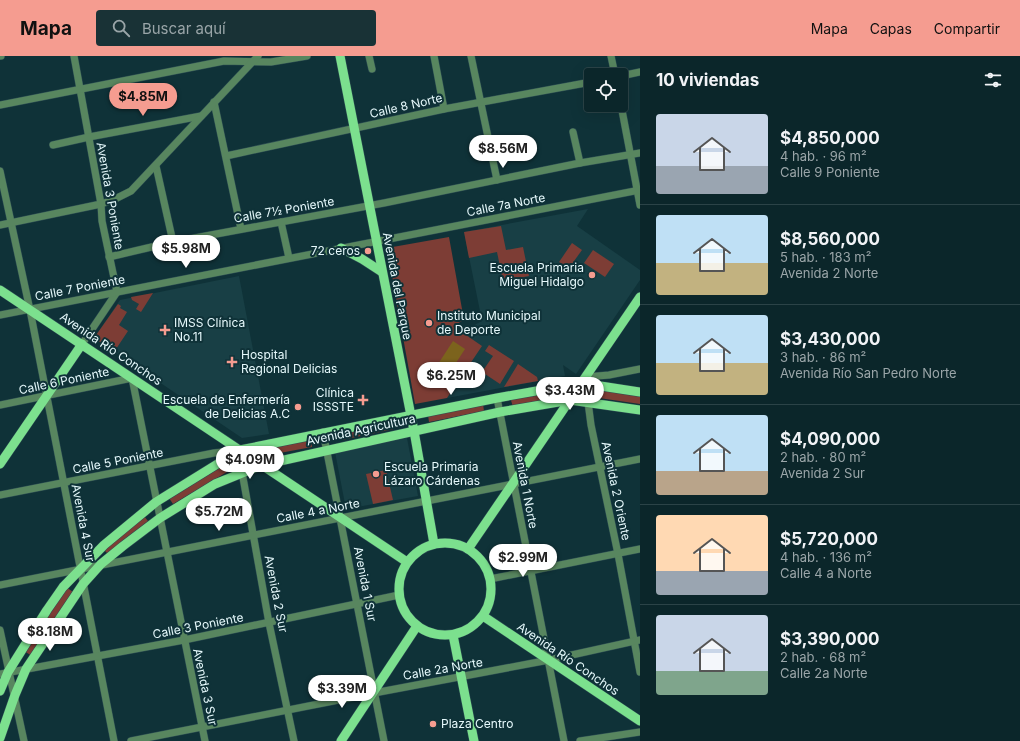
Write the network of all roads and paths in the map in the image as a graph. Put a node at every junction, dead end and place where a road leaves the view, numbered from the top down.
1 (74, 56) edge
2 (307, 56) edge
3 (340, 56) edge
4 (369, 56) edge
5 (434, 56) edge
6 (471, 56) edge
7 (611, 56) edge
8 (256, 58) edge
9 (614, 68) edge
10 (372, 69) dead end
11 (640, 72) edge
12 (628, 75) edge
13 (584, 83) edge
14 (80, 88) junction
15 (214, 102) junction
16 (480, 102) junction
17 (0, 105) edge
18 (444, 109) junction
19 (622, 112) edge
20 (201, 116) junction
21 (355, 129) junction
22 (573, 132) dead end
23 (89, 137) junction
24 (53, 146) dead end
25 (640, 153) edge
26 (631, 155) junction
27 (226, 156) junction
28 (580, 163) junction
29 (156, 166) junction
30 (0, 171) edge
31 (497, 180) junction
32 (639, 191) edge
33 (101, 204) junction
34 (640, 204) edge
35 (369, 205) junction
36 (10, 222) junction
37 (281, 222) junction
38 (0, 224) edge
39 (241, 229) junction
40 (376, 241) junction
41 (173, 242) junction
42 (341, 248) junction
43 (109, 257) junction
44 (288, 258) junction
45 (382, 272) junction
46 (0, 290) edge
47 (117, 292) junction
48 (640, 297) edge
49 (30, 310) junction
50 (0, 315) edge
51 (82, 344) junction
52 (640, 369) edge
53 (132, 378) junction
54 (584, 380) junction
55 (592, 385) junction
56 (640, 392) edge
57 (46, 395) junction
58 (497, 398) junction
59 (570, 400) junction
60 (588, 402) junction
61 (0, 405) edge
62 (640, 410) edge
63 (500, 412) junction
64 (410, 416) junction
65 (414, 431) junction
66 (323, 432) junction
67 (327, 449) junction
68 (240, 450) junction
69 (640, 459) edge
70 (0, 464) edge
71 (262, 465) junction
72 (149, 467) junction
73 (600, 467) junction
74 (242, 472) junction
75 (64, 483) junction
76 (513, 483) junction
77 (0, 495) edge
78 (426, 501) junction
79 (156, 502) junction
80 (341, 517) junction
81 (160, 518) junction
82 (253, 535) junction
83 (434, 544) junction
84 (468, 549) junction
85 (640, 549) edge
86 (166, 552) junction
87 (618, 554) junction
88 (407, 562) junction
89 (100, 564) junction
90 (80, 569) junction
91 (531, 571) junction
92 (490, 579) junction
93 (83, 584) junction
94 (0, 585) edge
95 (399, 595) junction
96 (357, 603) junction
97 (482, 616) junction
98 (269, 623) junction
99 (417, 626) junction
100 (0, 630) edge
101 (453, 635) junction
102 (184, 640) junction
103 (637, 640) edge
104 (98, 656) junction
105 (549, 660) junction
106 (26, 669) junction
107 (640, 672) edge
108 (4, 673) edge
109 (462, 677) junction
110 (0, 691) edge
111 (374, 693) junction
112 (15, 695) junction
113 (288, 711) junction
114 (640, 721) edge
115 (202, 727) junction
116 (640, 732) edge
117 (0, 738) edge
118 (24, 741) edge
119 (114, 741) edge
120 (131, 741) edge
121 (205, 741) edge
122 (294, 741) edge
123 (341, 741) edge
124 (384, 741) edge
125 (474, 741) edge
126 (564, 741) edge
127 (580, 741) edge

1 - 14 street, Avenida 3 Poniente
2 - 8 street
3 - 21 main road, Avenida del Parque
4 - 10 street
5 - 18 street
6 - 16 street
7 - 9 street
8 - 14 street
8 - 15 street
11 - 12 street
13 - 16 street, Calle 8 Norte
14 - 17 street
14 - 23 street, Avenida 3 Poniente
15 - 20 street
15 - 27 street
16 - 18 street, Calle 8 Norte
16 - 31 street
18 - 21 street, Calle 8 Norte
19 - 26 street
20 - 23 street
20 - 29 street
21 - 27 street, Calle 8 Norte
21 - 35 main road, Avenida del Parque
22 - 28 street
23 - 24 street
23 - 33 street, Avenida 3 Poniente
25 - 26 street, Calle 7½ Poniente
26 - 28 street, Calle 7½ Poniente
26 - 32 street
27 - 39 street
28 - 31 street, Calle 7½ Poniente
29 - 33 street
29 - 41 street
30 - 36 street, Avenida 4 Sur
31 - 35 street, Calle 7½ Poniente
32 - 34 street
32 - 40 street, Calle 7a Norte
33 - 36 street
33 - 43 street, Avenida 3 Poniente
35 - 37 street, Calle 7½ Poniente
35 - 40 main road, Avenida del Parque
36 - 38 street
36 - 49 street, Avenida 4 Sur
37 - 39 street, Calle 7½ Poniente
37 - 44 street
39 - 41 street, Calle 7½ Poniente
40 - 42 street, Calle 7 Poniente
40 - 45 main road, Avenida del Parque
41 - 43 street, Calle 7½ Poniente
42 - 44 street, Calle 7 Poniente
42 - 45 main road
43 - 47 street, Avenida 3 Poniente
44 - 47 street, Calle 7 Poniente
45 - 64 main road, Avenida del Parque
46 - 49 main road, Avenida Río Conchos
47 - 49 street, Calle 7 Poniente
47 - 51 street
48 - 54 main road
49 - 50 street, Calle 7 Poniente
49 - 51 main road, Avenida Río Conchos
49 - 57 street, Avenida 4 Sur
51 - 53 main road, Avenida Río Conchos
51 - 57 main road
52 - 54 street
53 - 57 street, Calle 6 Poniente
53 - 68 main road, Avenida Río Conchos
53 - 72 street, Avenida 3 Sur
54 - 55 main road, Avenida Agricultura
54 - 58 main road, Avenida Agricultura
54 - 59 main road
55 - 56 main road, Avenida Agricultura
55 - 60 street, Avenida 2 Oriente
57 - 61 street, Calle 6 Poniente
57 - 70 main road
57 - 75 street, Avenida 4 Sur
58 - 63 street, Avenida 1 Norte
58 - 64 main road, Avenida Agricultura
59 - 60 main road, Avenida Agricultura
59 - 63 main road, Avenida Agricultura
59 - 76 main road
60 - 62 main road, Avenida Agricultura
60 - 73 street, Avenida 2 Oriente
63 - 65 main road, Avenida Agricultura
63 - 76 street, Avenida 1 Norte
64 - 65 main road, Avenida del Parque
64 - 66 main road, Avenida Agricultura
65 - 67 main road, Avenida Agricultura
65 - 78 main road, Avenida del Parque
66 - 67 street, Avenida 1 Sur
66 - 68 main road, Avenida Agricultura
67 - 71 main road, Avenida Agricultura
67 - 80 street, Avenida 1 Sur
68 - 71 main road, Avenida Río Conchos
68 - 72 street, Calle 5 Poniente
68 - 74 street, Avenida 2 Sur
68 - 79 main road, Avenida Agricultura
69 - 73 street, Calle 4 a Norte
71 - 74 main road, Avenida Agricultura
71 - 80 main road, Avenida Río Conchos
72 - 75 street, Calle 5 Poniente
72 - 79 street, Avenida 3 Sur
73 - 76 street, Calle 4 a Norte
73 - 87 street, Avenida 2 Oriente
74 - 81 main road, Avenida Agricultura
74 - 82 street, Avenida 2 Sur
75 - 77 street, Calle 5 Poniente
75 - 90 street, Avenida 4 Sur
76 - 78 street, Calle 4 a Norte
76 - 84 main road
76 - 91 street, Avenida 1 Norte
78 - 80 street, Calle 4 a Norte
78 - 83 main road, Avenida del Parque
79 - 81 street, Avenida 3 Sur
79 - 90 main road, Avenida Agricultura
80 - 82 street, Calle 4 a Norte
80 - 88 main road, Avenida Río Conchos
80 - 96 street, Avenida 1 Sur
81 - 86 street, Avenida 3 Sur
81 - 89 main road, Avenida Agricultura
82 - 86 street, Calle 4 a Norte
82 - 98 street, Avenida 2 Sur
83 - 84 main road
83 - 88 main road
84 - 92 main road
85 - 87 street
86 - 89 street, Calle 4 a Norte
86 - 102 street, Avenida 3 Sur
87 - 91 street
87 - 103 street, Avenida 2 Oriente
88 - 95 main road
89 - 90 street, Calle 4 a Norte
89 - 93 main road, Avenida Agricultura
90 - 93 street, Avenida 4 Sur
90 - 94 street, Calle 4 a Norte
90 - 108 main road, Avenida Agricultura
91 - 92 street
91 - 105 street, Avenida 1 Norte
92 - 97 main road
93 - 104 street, Avenida 4 Sur
93 - 106 main road, Avenida Agricultura
95 - 96 street, Calle 3 Poniente
95 - 99 main road
96 - 98 street, Calle 3 Poniente
96 - 111 street, Avenida 1 Sur
97 - 101 main road
97 - 105 main road, Avenida Río Conchos
98 - 102 street, Calle 3 Poniente
98 - 113 street, Avenida 2 Sur
99 - 101 main road
99 - 111 main road
100 - 108 street
101 - 109 main road
102 - 104 street, Calle 3 Poniente
102 - 115 street, Avenida 3 Sur
103 - 105 street, Calle 2a Norte
103 - 107 street, Avenida 2 Oriente
104 - 106 street, Calle 3 Poniente
104 - 119 street, Avenida 4 Sur
105 - 109 street, Calle 2a Norte
105 - 114 main road, Avenida Río Conchos
105 - 126 street, Avenida 1 Norte
106 - 108 street, Calle 3 Poniente
106 - 112 main road, Avenida Agricultura
108 - 110 main road, Avenida Agricultura
108 - 112 street
109 - 111 street, Calle 2a Norte
109 - 125 main road
111 - 113 street, Calle 2a Norte
111 - 123 main road
111 - 124 street, Avenida 1 Sur
112 - 117 main road, Avenida Agricultura
112 - 118 street
113 - 115 street, Calle 2a Norte
113 - 122 street, Avenida 2 Sur
115 - 120 street, Calle 2a Norte
115 - 121 street, Avenida 3 Sur
116 - 127 street

